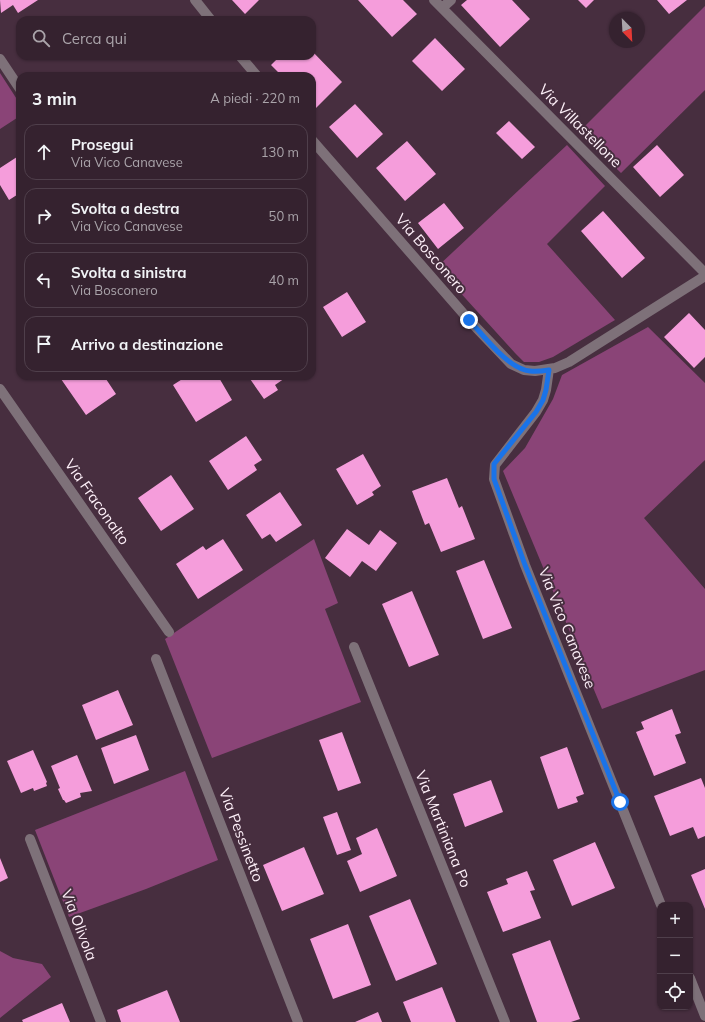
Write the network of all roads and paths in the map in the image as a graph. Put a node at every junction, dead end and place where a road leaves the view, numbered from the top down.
1 (195, 0) edge
2 (434, 0) edge
3 (451, 0) edge
4 (442, 8) junction
5 (208, 16) edge
6 (0, 59) edge
7 (243, 60) edge
8 (254, 72) edge
9 (16, 83) edge
10 (316, 145) edge
11 (705, 272) edge
12 (705, 276) edge
13 (549, 370) junction
14 (0, 389) edge
15 (169, 632) dead end
16 (354, 647) dead end
17 (156, 659) dead end
18 (30, 839) dead end
19 (660, 902) edge
20 (693, 986) edge
21 (705, 1016) edge
22 (101, 1022) edge
23 (298, 1022) edge
24 (505, 1022) edge

1 - 5 street
2 - 4 street, Via Villastellone
3 - 4 street
4 - 11 street, Via Villastellone
6 - 9 street
7 - 8 street
10 - 13 street, Via Bosconero
12 - 13 street, Via Bosconero
13 - 19 street, Via Vico Canavese
14 - 15 street, Via Fraconalto
16 - 24 street, Via Martiniana Po
17 - 23 street, Via Pessinetto
18 - 22 street, Via Olivola
20 - 21 street

